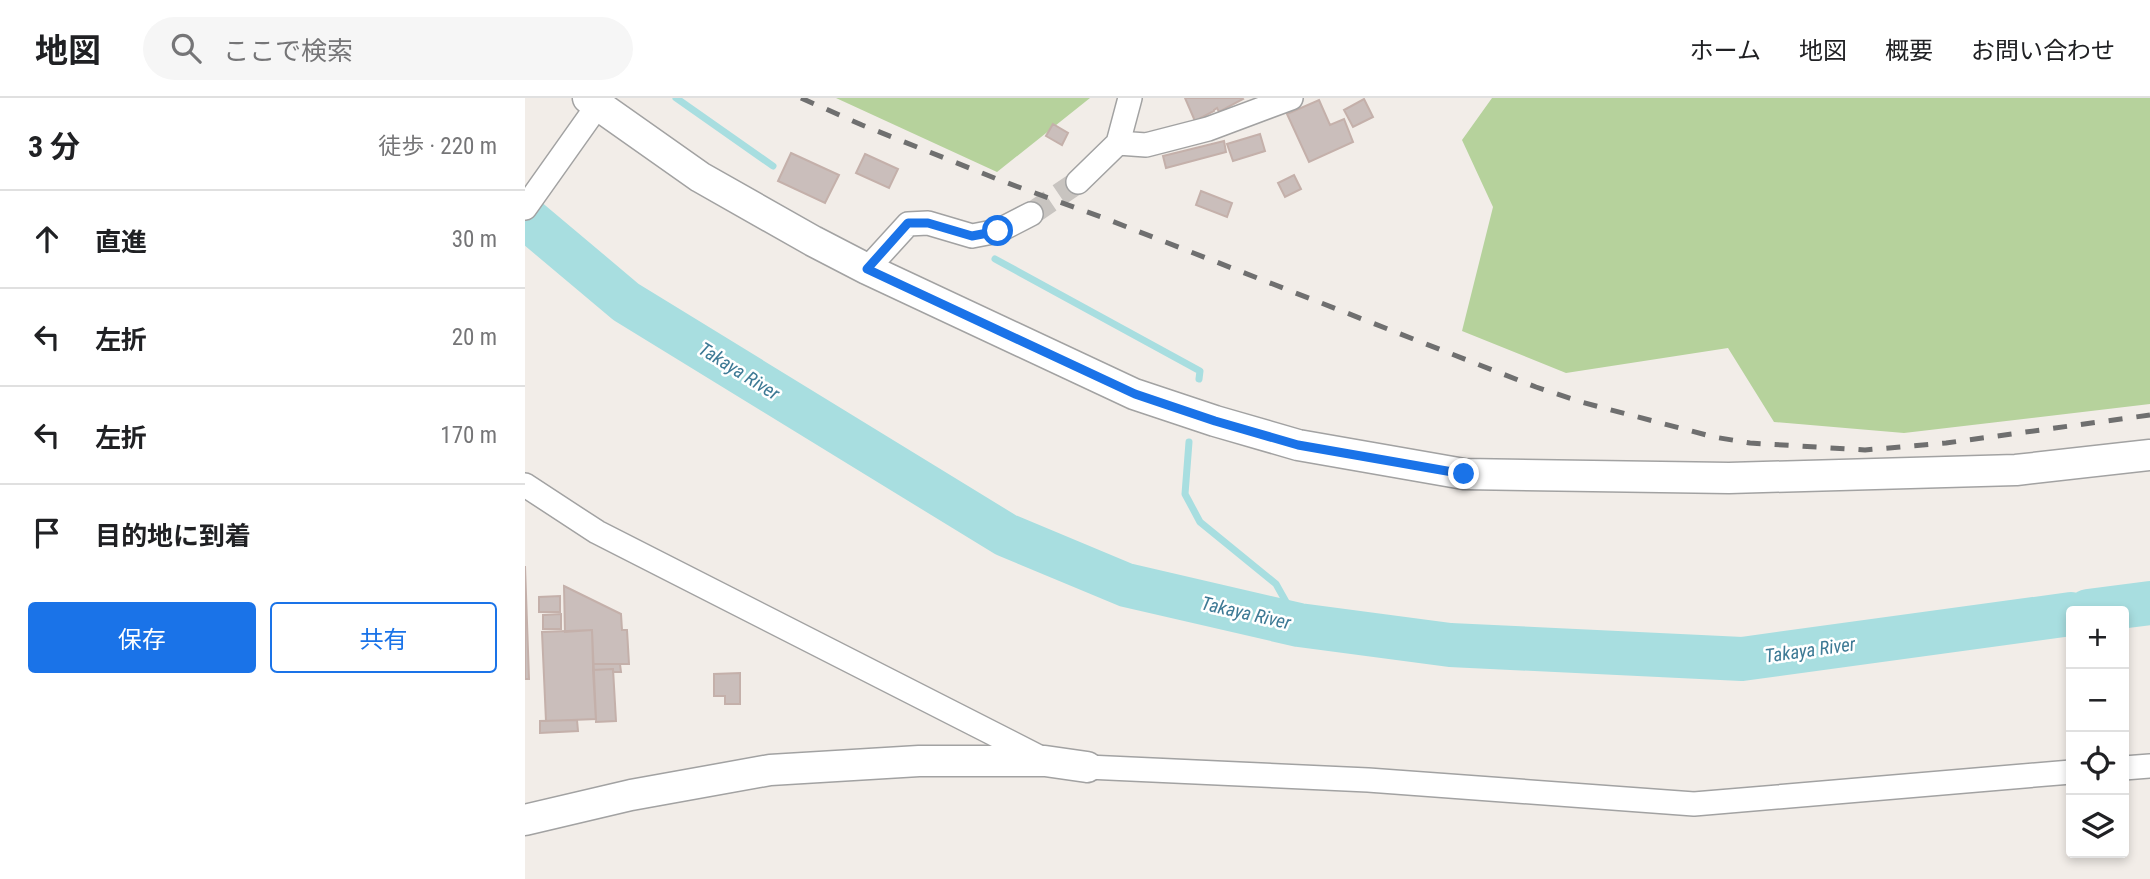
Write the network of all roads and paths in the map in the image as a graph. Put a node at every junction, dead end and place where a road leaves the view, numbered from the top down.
1 (1130, 98) edge
2 (1291, 98) edge
3 (593, 101) edge
4 (1118, 143) junction
5 (1078, 182) tunnel mouth
6 (525, 208) edge
7 (1031, 215) tunnel mouth
8 (867, 269) junction
9 (2150, 455) edge
10 (525, 485) edge
11 (1045, 761) junction
12 (2150, 766) edge
13 (1087, 767) joint
14 (2129, 768) edge
15 (2066, 772) edge
16 (525, 820) edge

1 - 4 street
2 - 4 street
3 - 6 street
3 - 8 street
4 - 5 street
7 - 8 street
8 - 9 street
10 - 11 street
11 - 13 street
11 - 16 street
12 - 14 street
13 - 15 street

